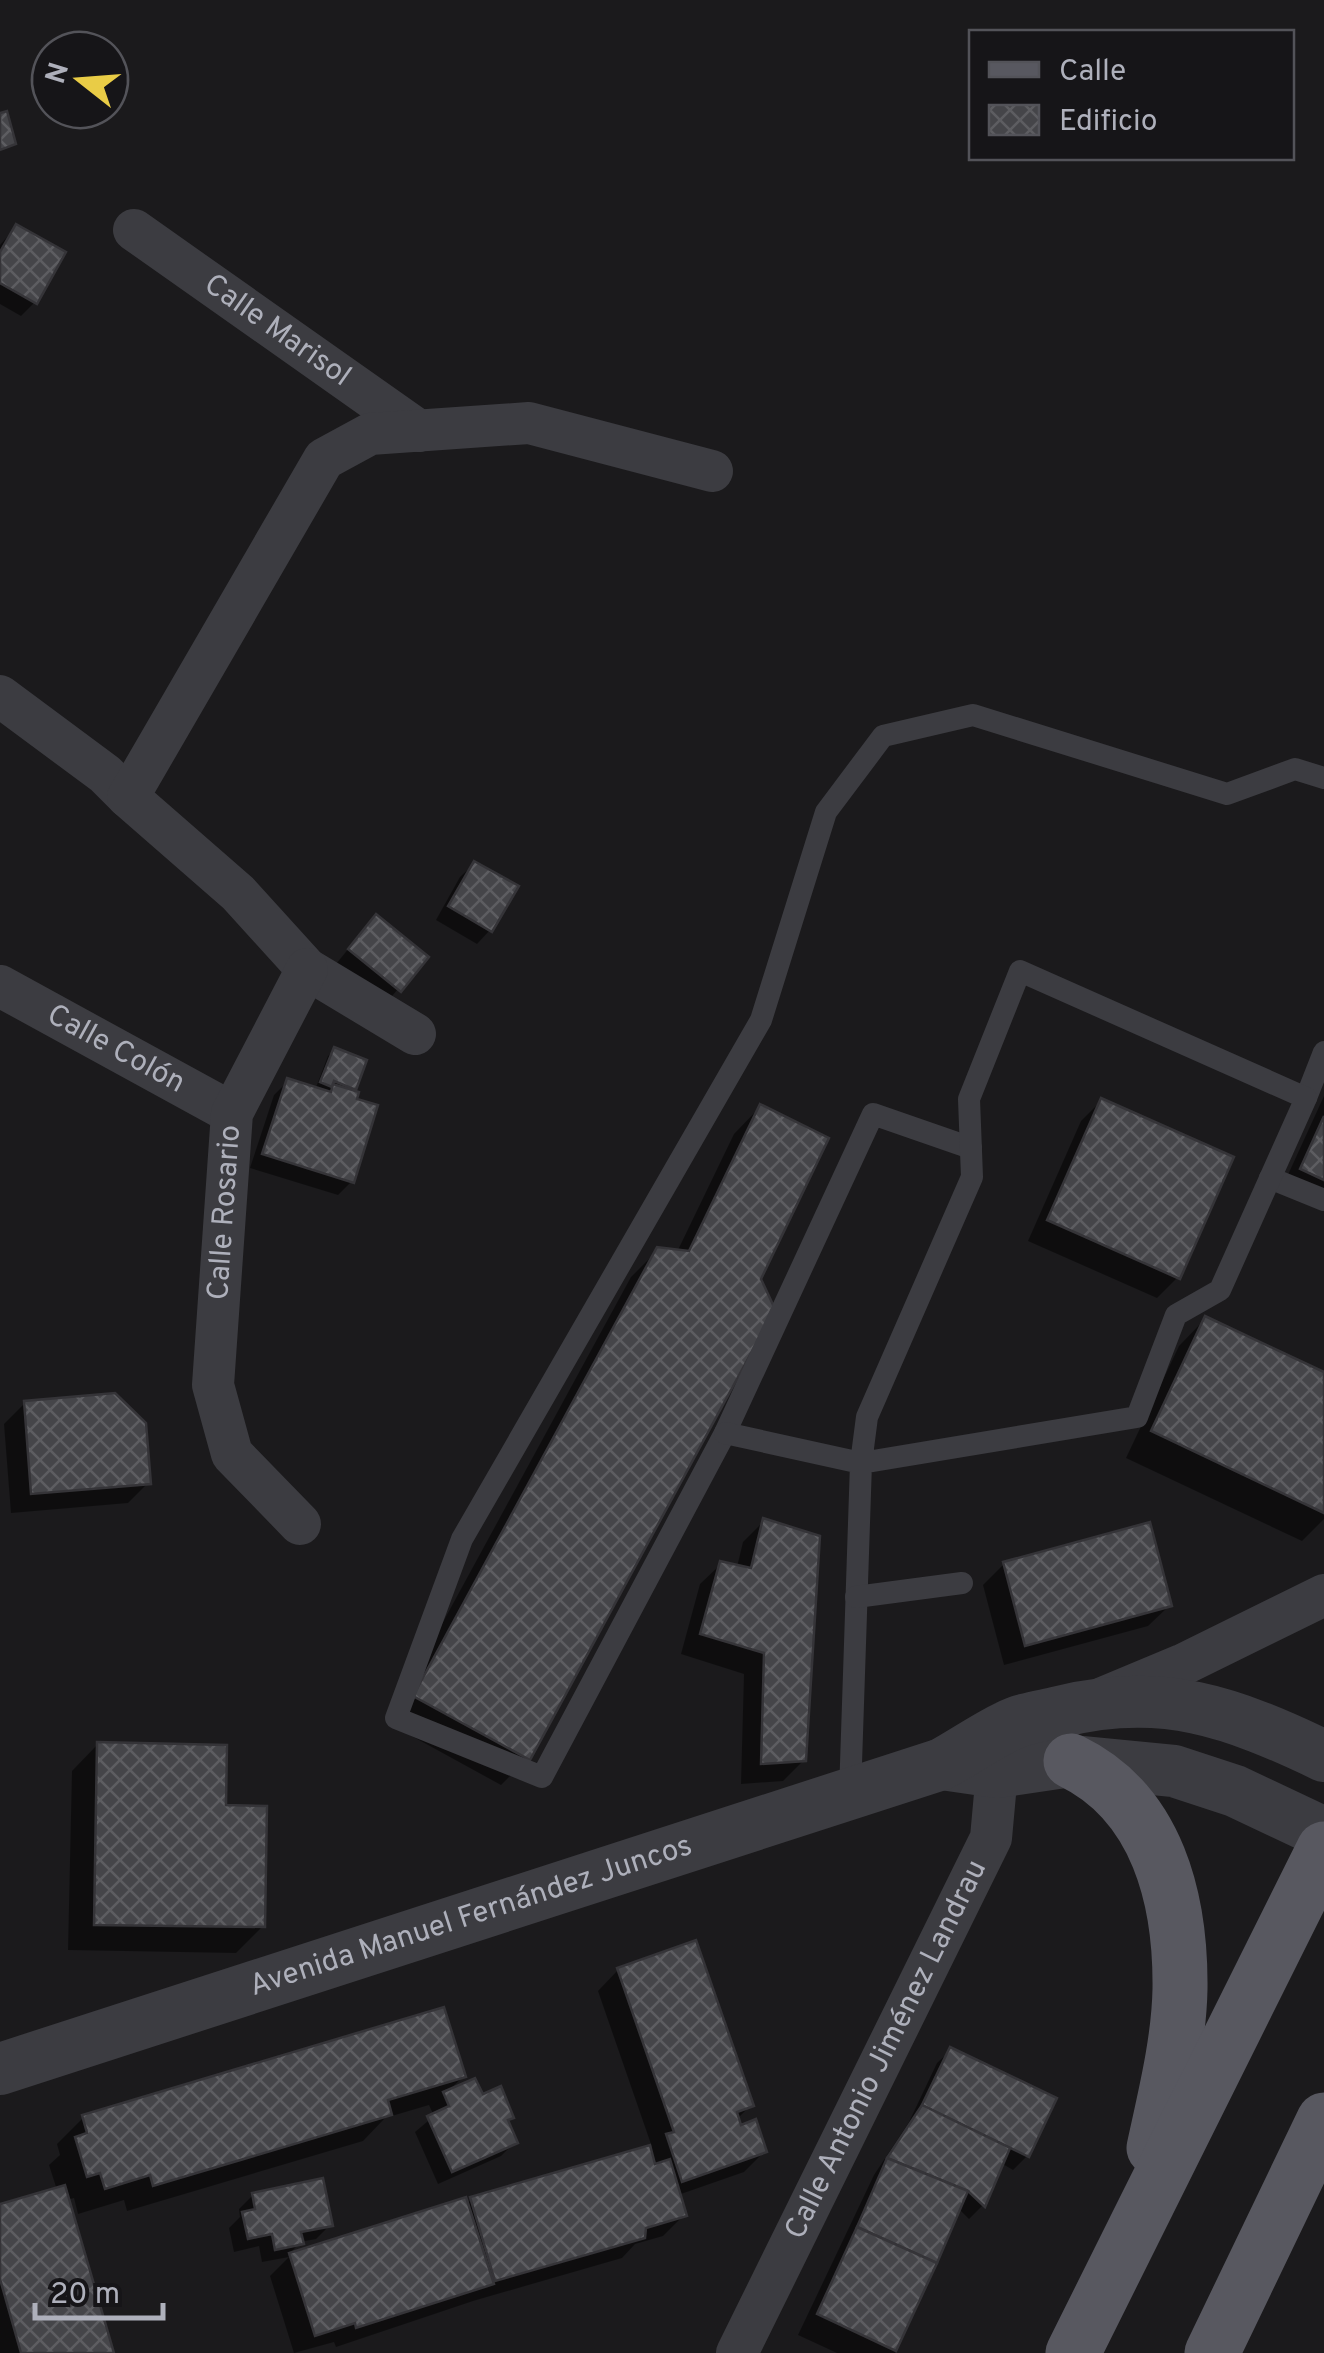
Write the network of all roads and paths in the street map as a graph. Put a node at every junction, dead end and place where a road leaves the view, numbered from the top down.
1 (134, 230) dead end
2 (419, 431) junction
3 (712, 471) dead end
4 (0, 696) edge
5 (1324, 778) edge
6 (128, 797) junction
7 (308, 970) junction
8 (0, 986) edge
9 (415, 1034) dead end
10 (1324, 1052) edge
11 (1306, 1098) junction
12 (232, 1112) junction
13 (971, 1148) junction
14 (1270, 1178) junction
15 (1324, 1200) edge
16 (724, 1433) junction
17 (860, 1463) junction
18 (300, 1524) dead end
19 (962, 1582) dead end
20 (1324, 1594) edge
21 (856, 1597) junction
22 (1087, 1705) junction
23 (993, 1755) junction
24 (1324, 1756) edge
25 (1071, 1761) junction
26 (850, 1794) junction
27 (1324, 1833) edge
28 (1324, 1850) edge
29 (0, 2069) edge
30 (1324, 2120) edge
31 (1140, 2214) junction
32 (737, 2353) edge
33 (1073, 2353) edge
34 (1212, 2353) edge

1 - 2 street, Calle Marisol
2 - 3 street
2 - 6 street
4 - 6 street
5 - 16 lane
6 - 7 street
7 - 9 street
7 - 12 street, Calle Rosario
8 - 12 street, Calle Colón
10 - 11 lane
11 - 13 lane
11 - 14 lane
12 - 18 street, Calle Rosario
13 - 16 lane
13 - 17 lane
14 - 15 lane
14 - 17 lane
16 - 17 lane
17 - 21 lane
19 - 21 lane
20 - 22 street
21 - 26 lane
22 - 23 street
22 - 24 street
23 - 25 street, Avenida Manuel Fernández Juncos
23 - 26 street, Avenida Manuel Fernández Juncos
23 - 32 street, Calle Antonio Jiménez Landrau
25 - 27 street, Avenida Manuel Fernández Juncos
25 - 31 main road
26 - 29 street, Avenida Manuel Fernández Juncos
28 - 31 main road
30 - 34 main road
31 - 33 main road

